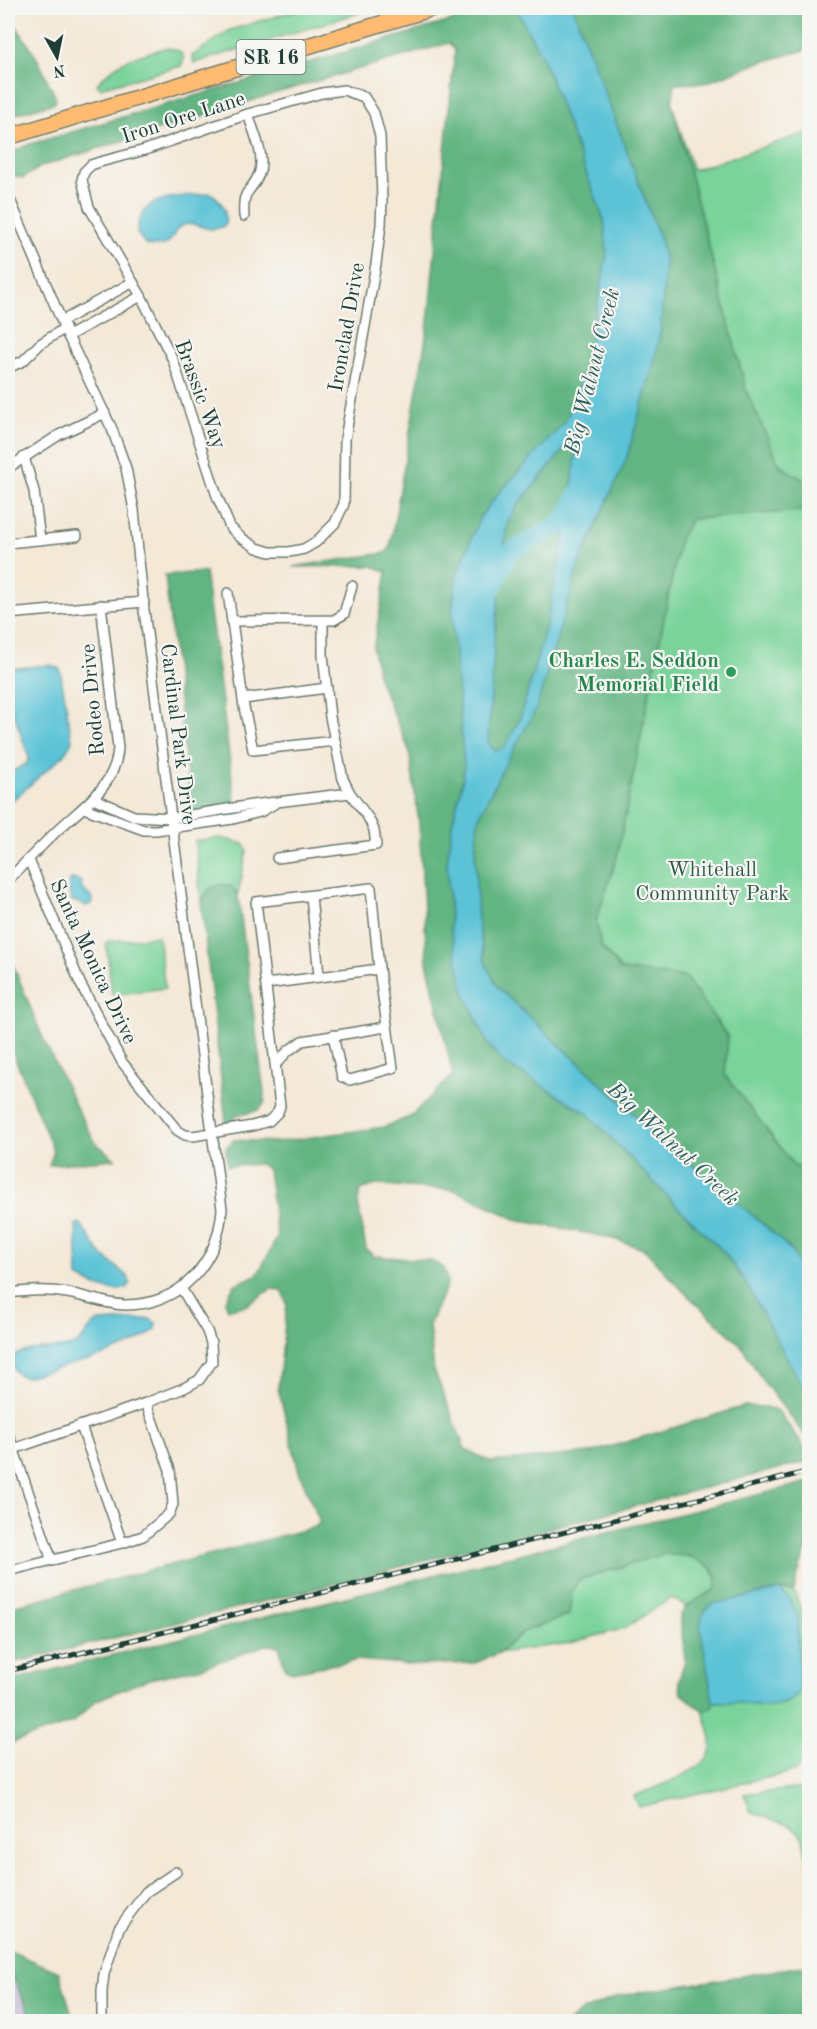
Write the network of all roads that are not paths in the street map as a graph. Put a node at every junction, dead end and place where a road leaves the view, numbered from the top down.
1 (433, 8) edge
2 (364, 97) joint
3 (248, 114) junction
4 (8, 137) edge
5 (84, 172) joint
6 (8, 195) edge
7 (244, 216) dead end
8 (133, 282) junction
9 (141, 296) junction
10 (65, 328) junction
11 (8, 368) edge
12 (105, 413) junction
13 (24, 457) junction
14 (8, 468) edge
15 (77, 536) dead end
16 (40, 540) junction
17 (8, 543) edge
18 (304, 549) joint
19 (352, 586) dead end
20 (228, 593) dead end
21 (144, 602) junction
22 (101, 605) junction
23 (8, 614) edge
24 (233, 621) junction
25 (323, 621) junction
26 (327, 688) junction
27 (243, 699) junction
28 (335, 741) junction
29 (350, 793) junction
30 (93, 798) junction
31 (84, 808) junction
32 (172, 823) junction
33 (277, 858) dead end
34 (29, 860) junction
35 (8, 880) edge
36 (311, 896) junction
37 (379, 969) junction
38 (319, 975) junction
39 (267, 984) junction
40 (386, 1027) junction
41 (333, 1035) junction
42 (276, 1064) junction
43 (212, 1134) junction
44 (181, 1288) junction
45 (8, 1293) edge
46 (146, 1403) junction
47 (81, 1426) junction
48 (8, 1433) edge
49 (10, 1450) edge
50 (122, 1543) junction
51 (52, 1561) junction
52 (8, 1571) edge
53 (176, 1872) dead end
54 (102, 2022) edge

1 - 4 main road, SR 16
2 - 3 street, Iron Ore Lane
2 - 18 street, Ironclad Drive
3 - 5 street, Iron Ore Lane
3 - 7 street
5 - 8 street, Brassic Way
6 - 10 street, Cardinal Park Drive
8 - 9 street, Brassic Way
8 - 10 street
9 - 10 street
9 - 18 street, Brassic Way
10 - 11 street
10 - 12 street, Cardinal Park Drive
12 - 13 street
12 - 21 street, Cardinal Park Drive
13 - 14 street
13 - 16 street
15 - 16 street
16 - 17 street
19 - 25 street
20 - 24 street
21 - 22 street
21 - 32 street, Cardinal Park Drive
22 - 23 street
22 - 30 street, Rodeo Drive
24 - 25 street
24 - 27 street
25 - 26 street
26 - 27 street
26 - 28 street
27 - 28 street
28 - 29 street
29 - 32 street
29 - 33 street
30 - 31 street, Rodeo Drive
30 - 32 street
31 - 32 street
31 - 34 street, Rodeo Drive
32 - 43 street, Cardinal Park Drive
34 - 35 street, Rodeo Drive
34 - 43 street, Santa Monica Drive
36 - 37 street
36 - 38 street
36 - 39 street, Santa Monica Drive
37 - 38 street
37 - 40 street
38 - 39 street
39 - 42 street, Santa Monica Drive
40 - 41 street
40 - 41 street
41 - 42 street
42 - 43 street, Santa Monica Drive
43 - 44 street, Cardinal Park Drive
44 - 45 street
44 - 46 street
46 - 47 street
46 - 50 street
47 - 49 street
47 - 50 street
48 - 49 street
49 - 51 street
50 - 51 street
51 - 52 street
53 - 54 street

